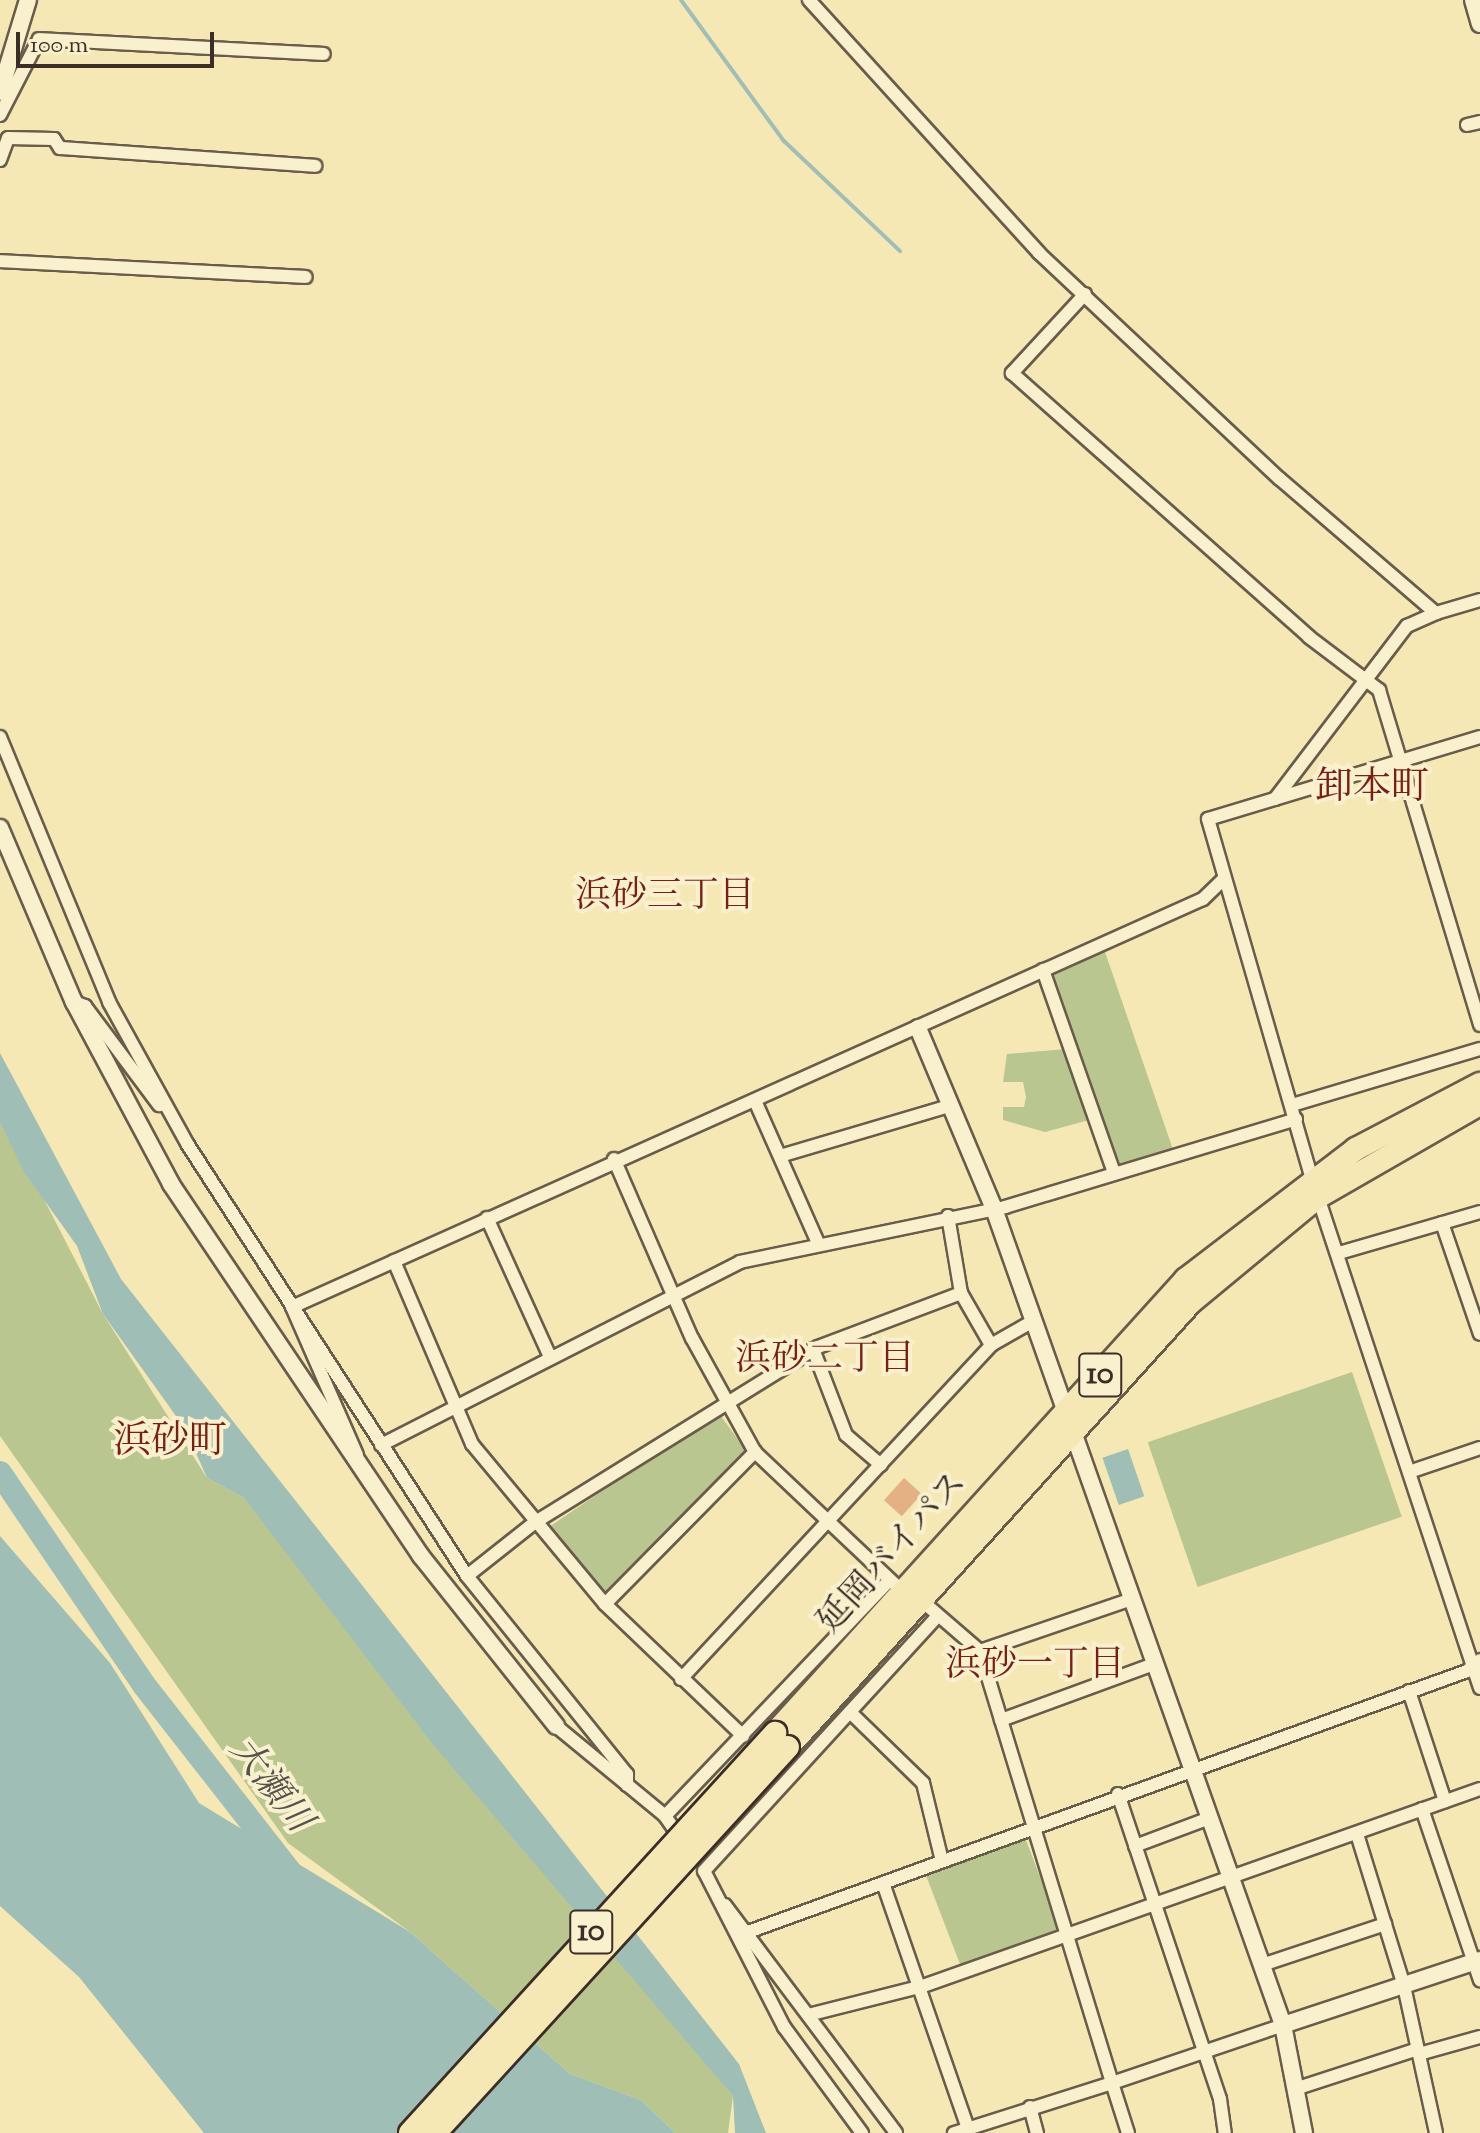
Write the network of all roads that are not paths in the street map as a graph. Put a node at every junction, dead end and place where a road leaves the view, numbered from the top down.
1 (28, 0) edge
2 (809, 0) edge
3 (1473, 0) edge
4 (1480, 24) edge
5 (324, 54) dead end
6 (0, 92) edge
7 (0, 115) edge
8 (0, 160) edge
9 (315, 166) dead end
10 (0, 261) edge
11 (306, 277) dead end
12 (1085, 294) junction
13 (1480, 600) edge
14 (1436, 613) junction
15 (1366, 680) junction
16 (0, 737) edge
17 (1480, 737) edge
18 (1400, 761) junction
19 (1275, 799) junction
20 (0, 828) edge
21 (1224, 879) junction
22 (1043, 970) junction
23 (74, 1002) junction
24 (1480, 1025) edge
25 (918, 1028) junction
26 (1480, 1049) edge
27 (1480, 1084) edge
28 (756, 1103) junction
29 (1480, 1104) edge
30 (952, 1105) junction
31 (1292, 1105) junction
32 (171, 1114) junction
33 (1296, 1119) junction
34 (780, 1156) junction
35 (614, 1159) junction
36 (1114, 1173) junction
37 (1315, 1188) junction
38 (993, 1206) junction
39 (1480, 1212) edge
40 (948, 1216) junction
41 (487, 1218) junction
42 (1442, 1223) junction
43 (819, 1245) junction
44 (1339, 1253) junction
45 (394, 1261) junction
46 (961, 1293) junction
47 (672, 1294) junction
48 (292, 1307) junction
49 (1033, 1321) junction
50 (1480, 1334) edge
51 (991, 1345) junction
52 (813, 1349) junction
53 (550, 1357) junction
54 (723, 1401) junction
55 (456, 1404) junction
56 (1068, 1425) junction
57 (381, 1445) junction
58 (1480, 1448) edge
59 (755, 1452) junction
60 (358, 1465) junction
61 (881, 1465) junction
62 (1409, 1472) junction
63 (829, 1519) junction
64 (534, 1523) junction
65 (467, 1576) junction
66 (913, 1597) junction
67 (1132, 1599) junction
68 (605, 1604) junction
69 (980, 1651) junction
70 (1476, 1662) edge
71 (1154, 1664) junction
72 (681, 1679) junction
73 (1480, 1688) edge
74 (1409, 1691) junction
75 (850, 1712) junction
76 (1001, 1720) junction
77 (556, 1726) joint
78 (743, 1736) junction
79 (782, 1740) junction
80 (1192, 1769) junction
81 (627, 1785) junction
82 (1480, 1789) edge
83 (1118, 1794) junction
84 (1445, 1801) junction
85 (1422, 1809) junction
86 (665, 1816) junction
87 (1210, 1818) junction
88 (1033, 1828) junction
89 (1357, 1834) junction
90 (1135, 1846) junction
91 (942, 1861) junction
92 (704, 1871) junction
93 (1231, 1879) junction
94 (883, 1883) junction
95 (1155, 1906) junction
96 (1385, 1924) junction
97 (748, 1932) junction
98 (1065, 1936) junction
99 (1477, 1961) edge
100 (1262, 1965) junction
101 (1480, 1980) edge
102 (923, 1986) junction
103 (1404, 1986) junction
104 (808, 2015) junction
105 (1283, 2025) junction
106 (1480, 2037) edge
107 (1419, 2052) junction
108 (1202, 2054) junction
109 (1112, 2083) junction
110 (1298, 2088) junction
111 (1030, 2107) junction
112 (968, 2128) junction
113 (410, 2133) edge
114 (435, 2133) edge
115 (862, 2133) edge
116 (896, 2133) edge
117 (954, 2133) edge
118 (1037, 2133) edge
119 (1128, 2133) edge
120 (1225, 2133) edge
121 (1304, 2133) edge
122 (1436, 2133) edge

1 - 6 street
2 - 12 street
3 - 4 street
5 - 7 street
8 - 9 street
10 - 11 street
12 - 14 street
12 - 15 street
13 - 14 street
14 - 15 street
15 - 18 street
15 - 19 street
16 - 32 street
17 - 18 street
18 - 19 street
18 - 24 street
19 - 21 street
20 - 23 street
21 - 22 street
21 - 31 street
22 - 25 street
22 - 36 street
23 - 32 street
23 - 60 street
25 - 28 street
25 - 30 street
26 - 31 street
27 - 37 highway, 延岡バイパス / 10
28 - 34 street
28 - 35 street
29 - 37 highway, 延岡バイパス / 10
30 - 34 street
30 - 38 street
31 - 33 street
32 - 48 street
33 - 36 street
33 - 37 street
34 - 43 street
35 - 41 street
35 - 47 street
36 - 38 street
37 - 44 street
37 - 56 highway, 延岡バイパス / 10
38 - 40 street
38 - 49 street
39 - 42 street
40 - 43 street
40 - 46 street
41 - 45 street
41 - 53 street
42 - 44 street
42 - 50 street
43 - 47 street
44 - 62 street
45 - 48 street
45 - 55 street
46 - 51 street
46 - 52 street
47 - 53 street
47 - 54 street
48 - 57 street
48 - 60 street
49 - 51 street
49 - 56 street
51 - 61 street
52 - 54 street
52 - 61 street
53 - 55 street
54 - 59 street
54 - 64 street
55 - 57 street
55 - 64 street
56 - 66 highway, 延岡バイパス / 10
56 - 67 street
57 - 65 street
58 - 62 street
59 - 63 street
59 - 68 street
60 - 77 street
61 - 63 street
62 - 70 street
63 - 66 street
63 - 72 street
64 - 65 street
64 - 68 street
65 - 81 street
66 - 69 street
66 - 75 street
66 - 78 street
66 - 79 highway, 延岡バイパス / 10
67 - 69 street
67 - 71 street
68 - 72 street
69 - 76 street
70 - 73 street
70 - 74 street
71 - 76 street
71 - 80 street
72 - 78 street
74 - 80 street
74 - 84 street
75 - 91 street
75 - 92 street
76 - 88 street
77 - 81 street
78 - 86 street
79 - 113 highway, 延岡バイパス / 10, bridge
79 - 114 highway, 延岡バイパス / 10, bridge
80 - 83 street
80 - 87 street
81 - 86 street
82 - 84 street
83 - 88 street
83 - 90 street
84 - 85 street
85 - 89 street
85 - 99 street
86 - 92 street
87 - 90 street
87 - 93 street
88 - 91 street
88 - 98 street
89 - 93 street
89 - 96 street
90 - 95 street
91 - 94 street
92 - 97 street
92 - 115 street
93 - 95 street
93 - 100 street
94 - 97 street
94 - 102 street
95 - 98 street
95 - 108 street
96 - 100 street
96 - 103 street
97 - 104 street
98 - 102 street
98 - 109 street
99 - 101 street
99 - 103 street
100 - 105 street
102 - 104 street
102 - 112 street
103 - 105 street
103 - 107 street
104 - 116 street
105 - 108 street
105 - 110 street
106 - 107 street
107 - 110 street
107 - 122 street
108 - 109 street
108 - 120 street
109 - 111 street
109 - 119 street
110 - 121 street
111 - 112 street
111 - 118 street
112 - 117 street

